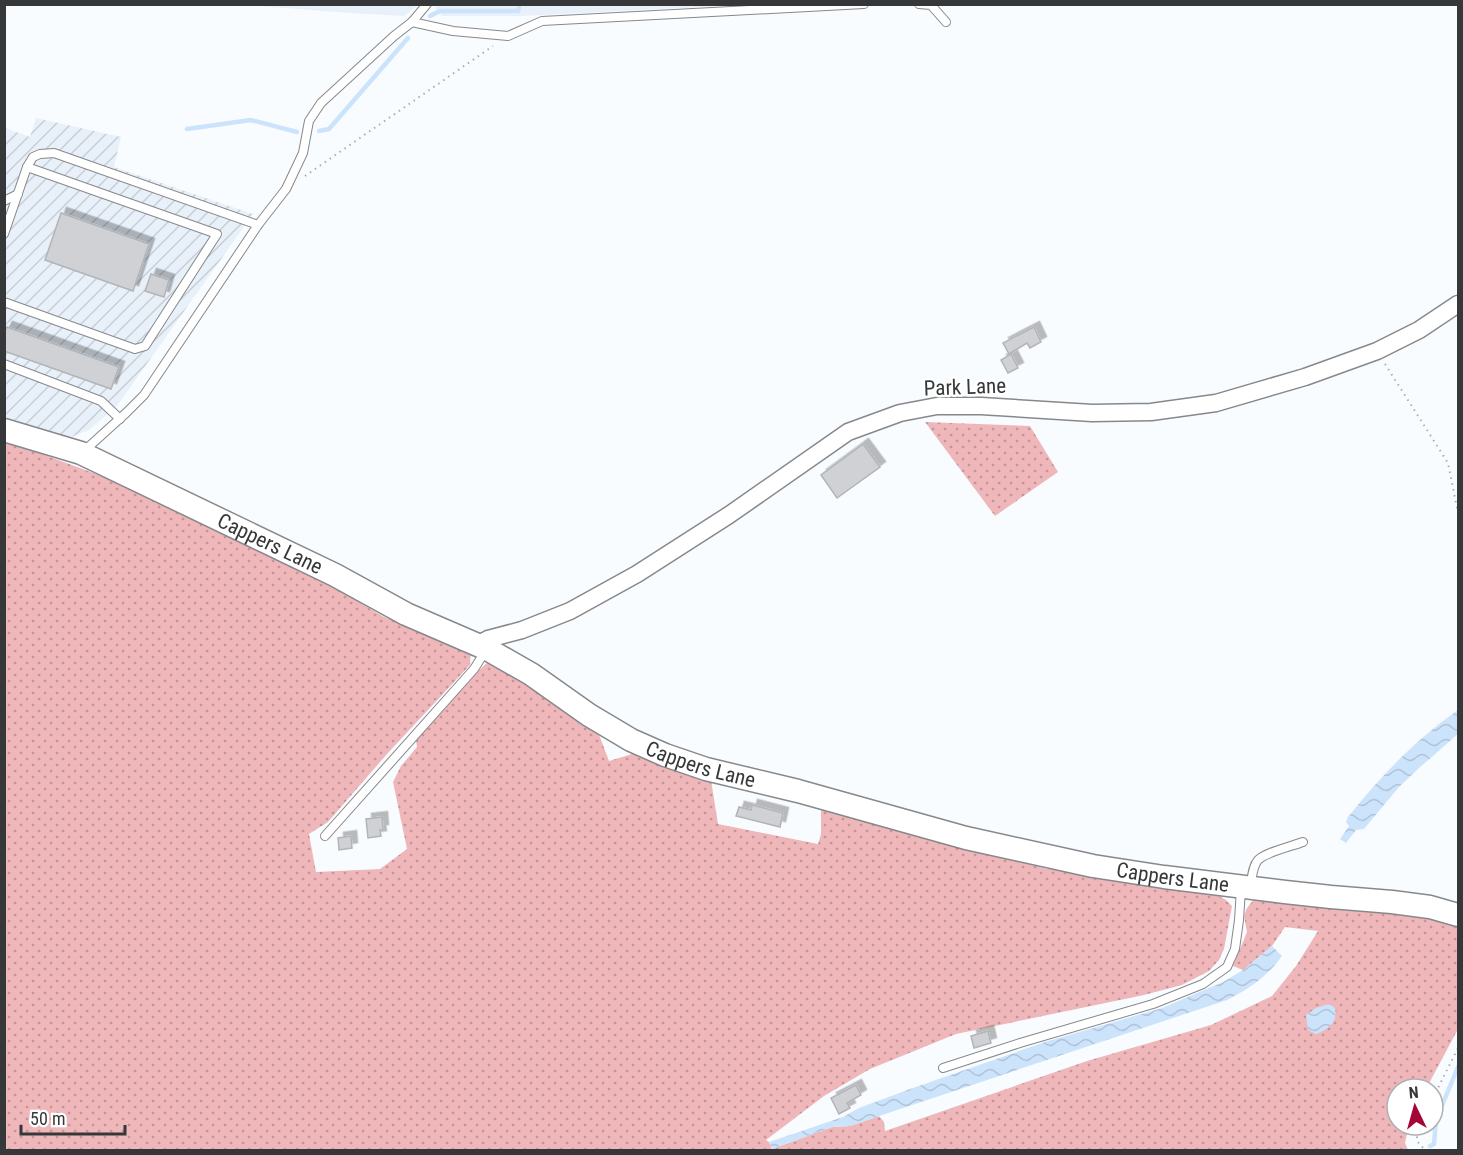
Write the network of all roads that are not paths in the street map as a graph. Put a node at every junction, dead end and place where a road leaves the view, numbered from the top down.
1 (427, 4) edge
2 (864, 4) edge
3 (919, 4) edge
4 (412, 22) junction
5 (946, 22) dead end
6 (27, 167) junction
7 (18, 194) junction
8 (4, 201) edge
9 (258, 225) junction
10 (4, 234) edge
11 (4, 302) edge
12 (1458, 304) edge
13 (4, 364) edge
14 (120, 418) junction
15 (4, 430) edge
16 (81, 453) junction
17 (482, 647) junction
18 (325, 836) dead end
19 (1303, 842) dead end
20 (1246, 887) junction
21 (1458, 915) edge
22 (942, 1068) dead end

1 - 4 lane
2 - 4 lane
3 - 5 lane
4 - 9 lane
6 - 7 lane
6 - 9 lane
6 - 11 lane
7 - 8 lane
7 - 10 lane
9 - 14 lane
12 - 17 street, Park Lane
13 - 14 lane
14 - 16 lane
15 - 16 street, Cappers Lane
16 - 17 street, Cappers Lane
17 - 18 lane
17 - 20 street, Cappers Lane
19 - 20 lane
20 - 21 street, Cappers Lane
20 - 22 lane

